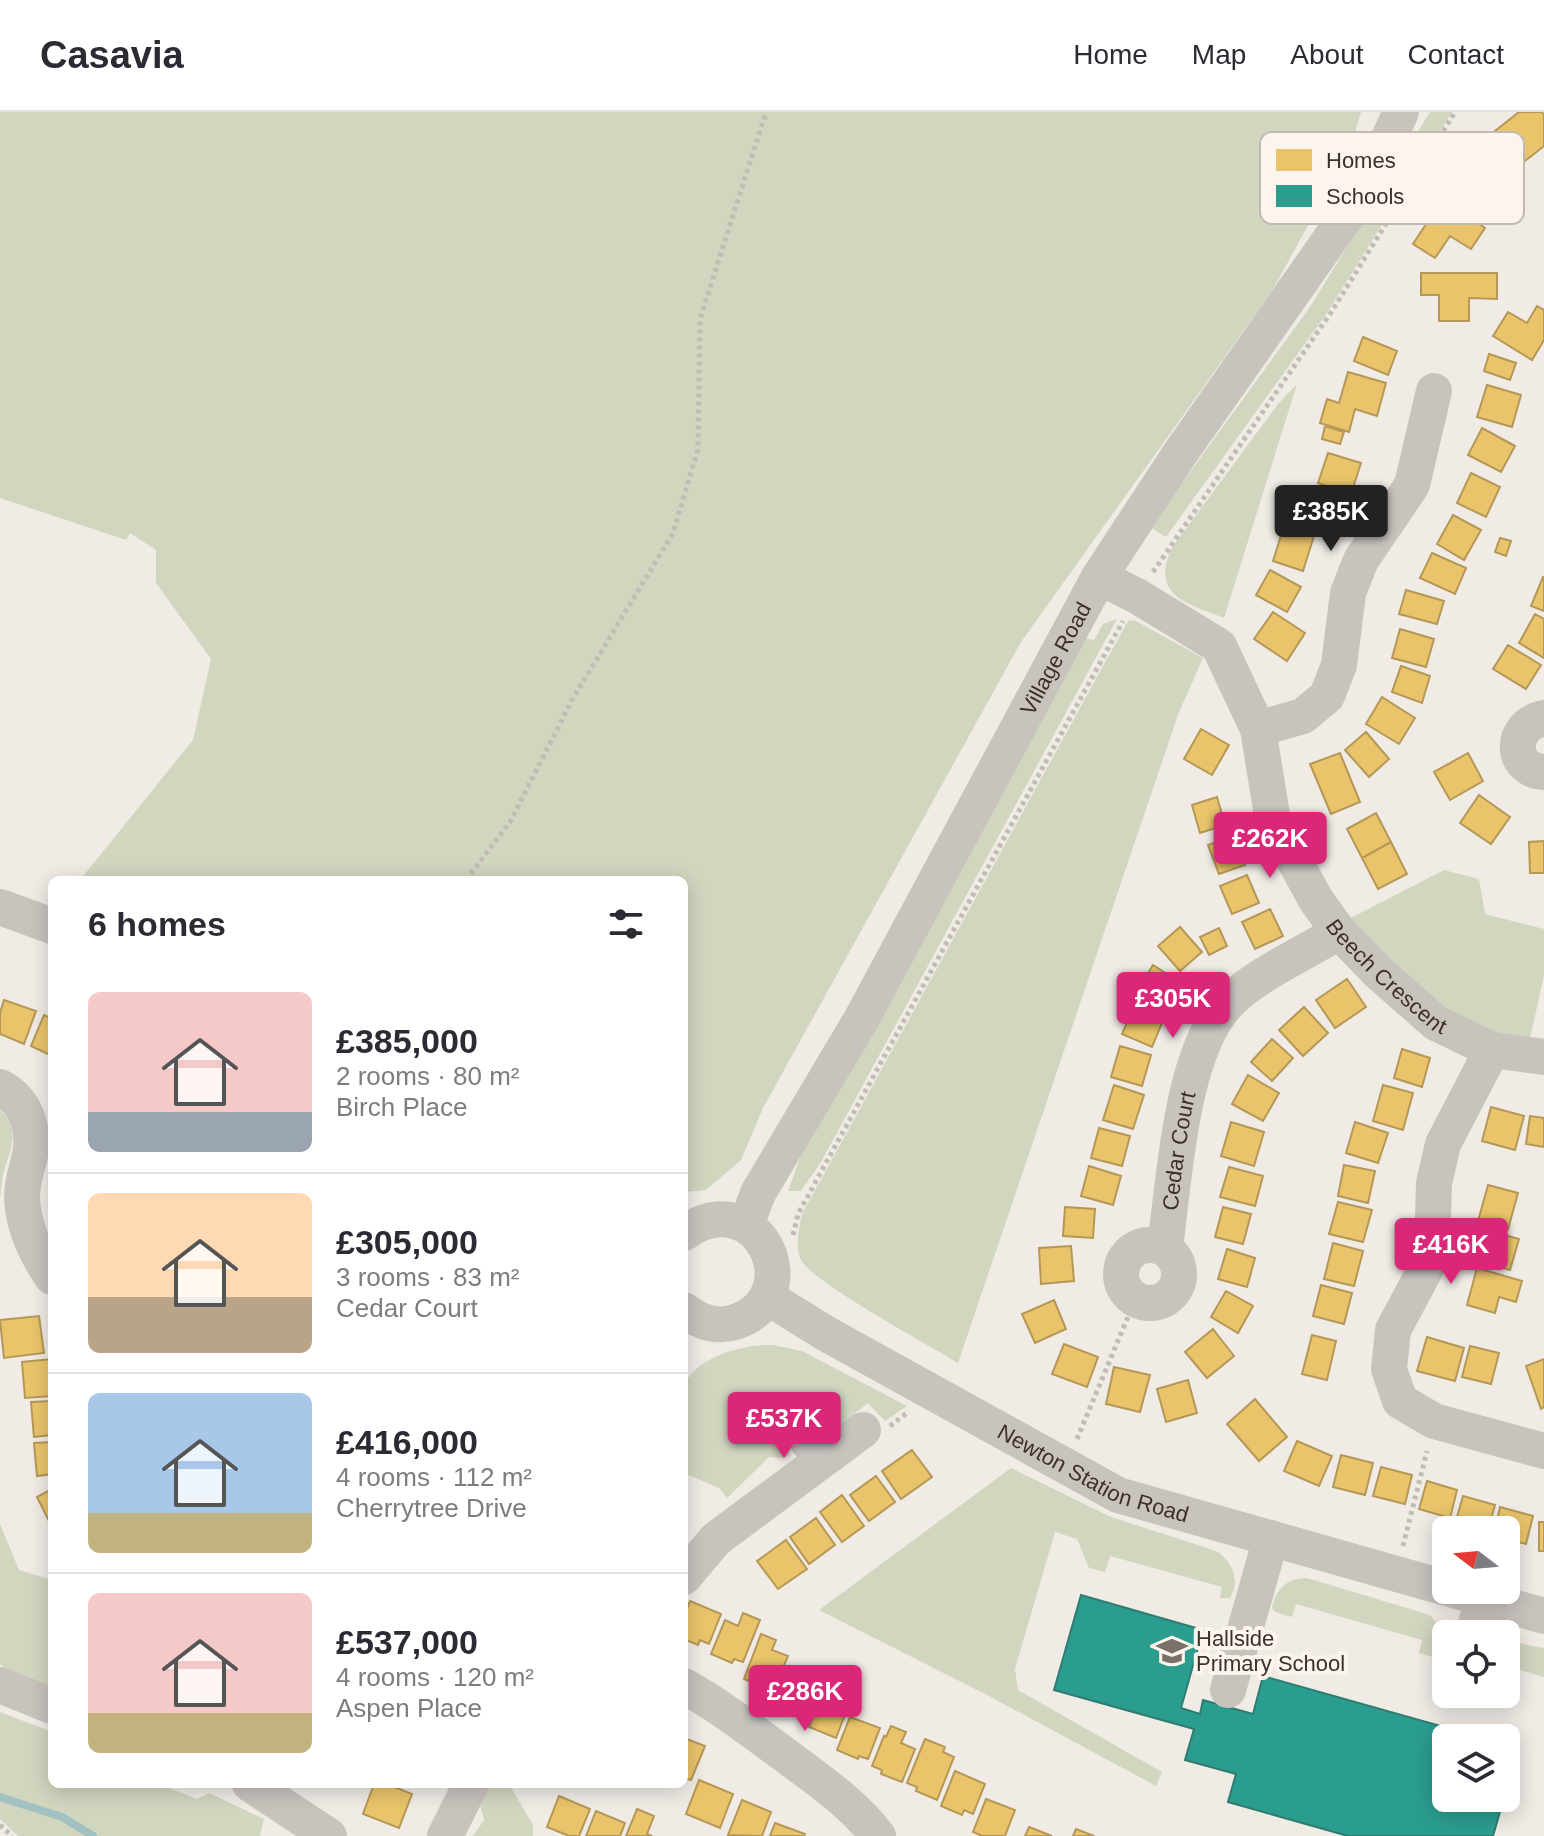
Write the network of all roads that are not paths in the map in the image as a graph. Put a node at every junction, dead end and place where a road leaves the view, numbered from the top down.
1 (1401, 112) edge
2 (1392, 132) edge
3 (1341, 224) edge
4 (1434, 391) dead end
5 (1099, 577) junction
6 (1544, 718) edge
7 (1258, 729) junction
8 (1544, 772) edge
9 (0, 907) edge
10 (48, 925) edge
11 (1339, 932) junction
12 (1492, 1050) junction
13 (1544, 1057) edge
14 (0, 1087) edge
15 (746, 1225) junction
16 (688, 1230) edge
17 (48, 1271) edge
18 (767, 1297) junction
19 (1135, 1300) road end
20 (689, 1326) edge
21 (796, 1425) dead end
22 (863, 1430) dead end
23 (1544, 1451) edge
24 (821, 1460) junction
25 (1271, 1538) junction
26 (688, 1572) edge
27 (1432, 1584) edge
28 (1503, 1604) edge
29 (1544, 1616) edge
30 (0, 1685) edge
31 (688, 1688) edge
32 (1228, 1690) dead end
33 (48, 1704) edge
34 (256, 1788) edge
35 (469, 1788) edge
36 (329, 1836) edge
37 (445, 1836) edge
38 (878, 1836) edge

1 - 2 street, Village Road
3 - 5 street, Village Road
4 - 7 street
5 - 7 street, Beech Crescent
5 - 15 street, Village Road
6 - 8 street
7 - 11 street, Beech Crescent
9 - 10 street
11 - 12 street, Beech Crescent
11 - 19 street, Cedar Court
12 - 13 street, Beech Crescent
12 - 23 street
14 - 17 street
15 - 16 street
15 - 18 street
18 - 20 street
18 - 25 street, Newton Station Road
21 - 24 street
22 - 24 street
24 - 26 street
25 - 27 street, Newton Station Road
25 - 32 street
28 - 29 street
30 - 33 street
31 - 38 street
34 - 36 street
35 - 37 street

